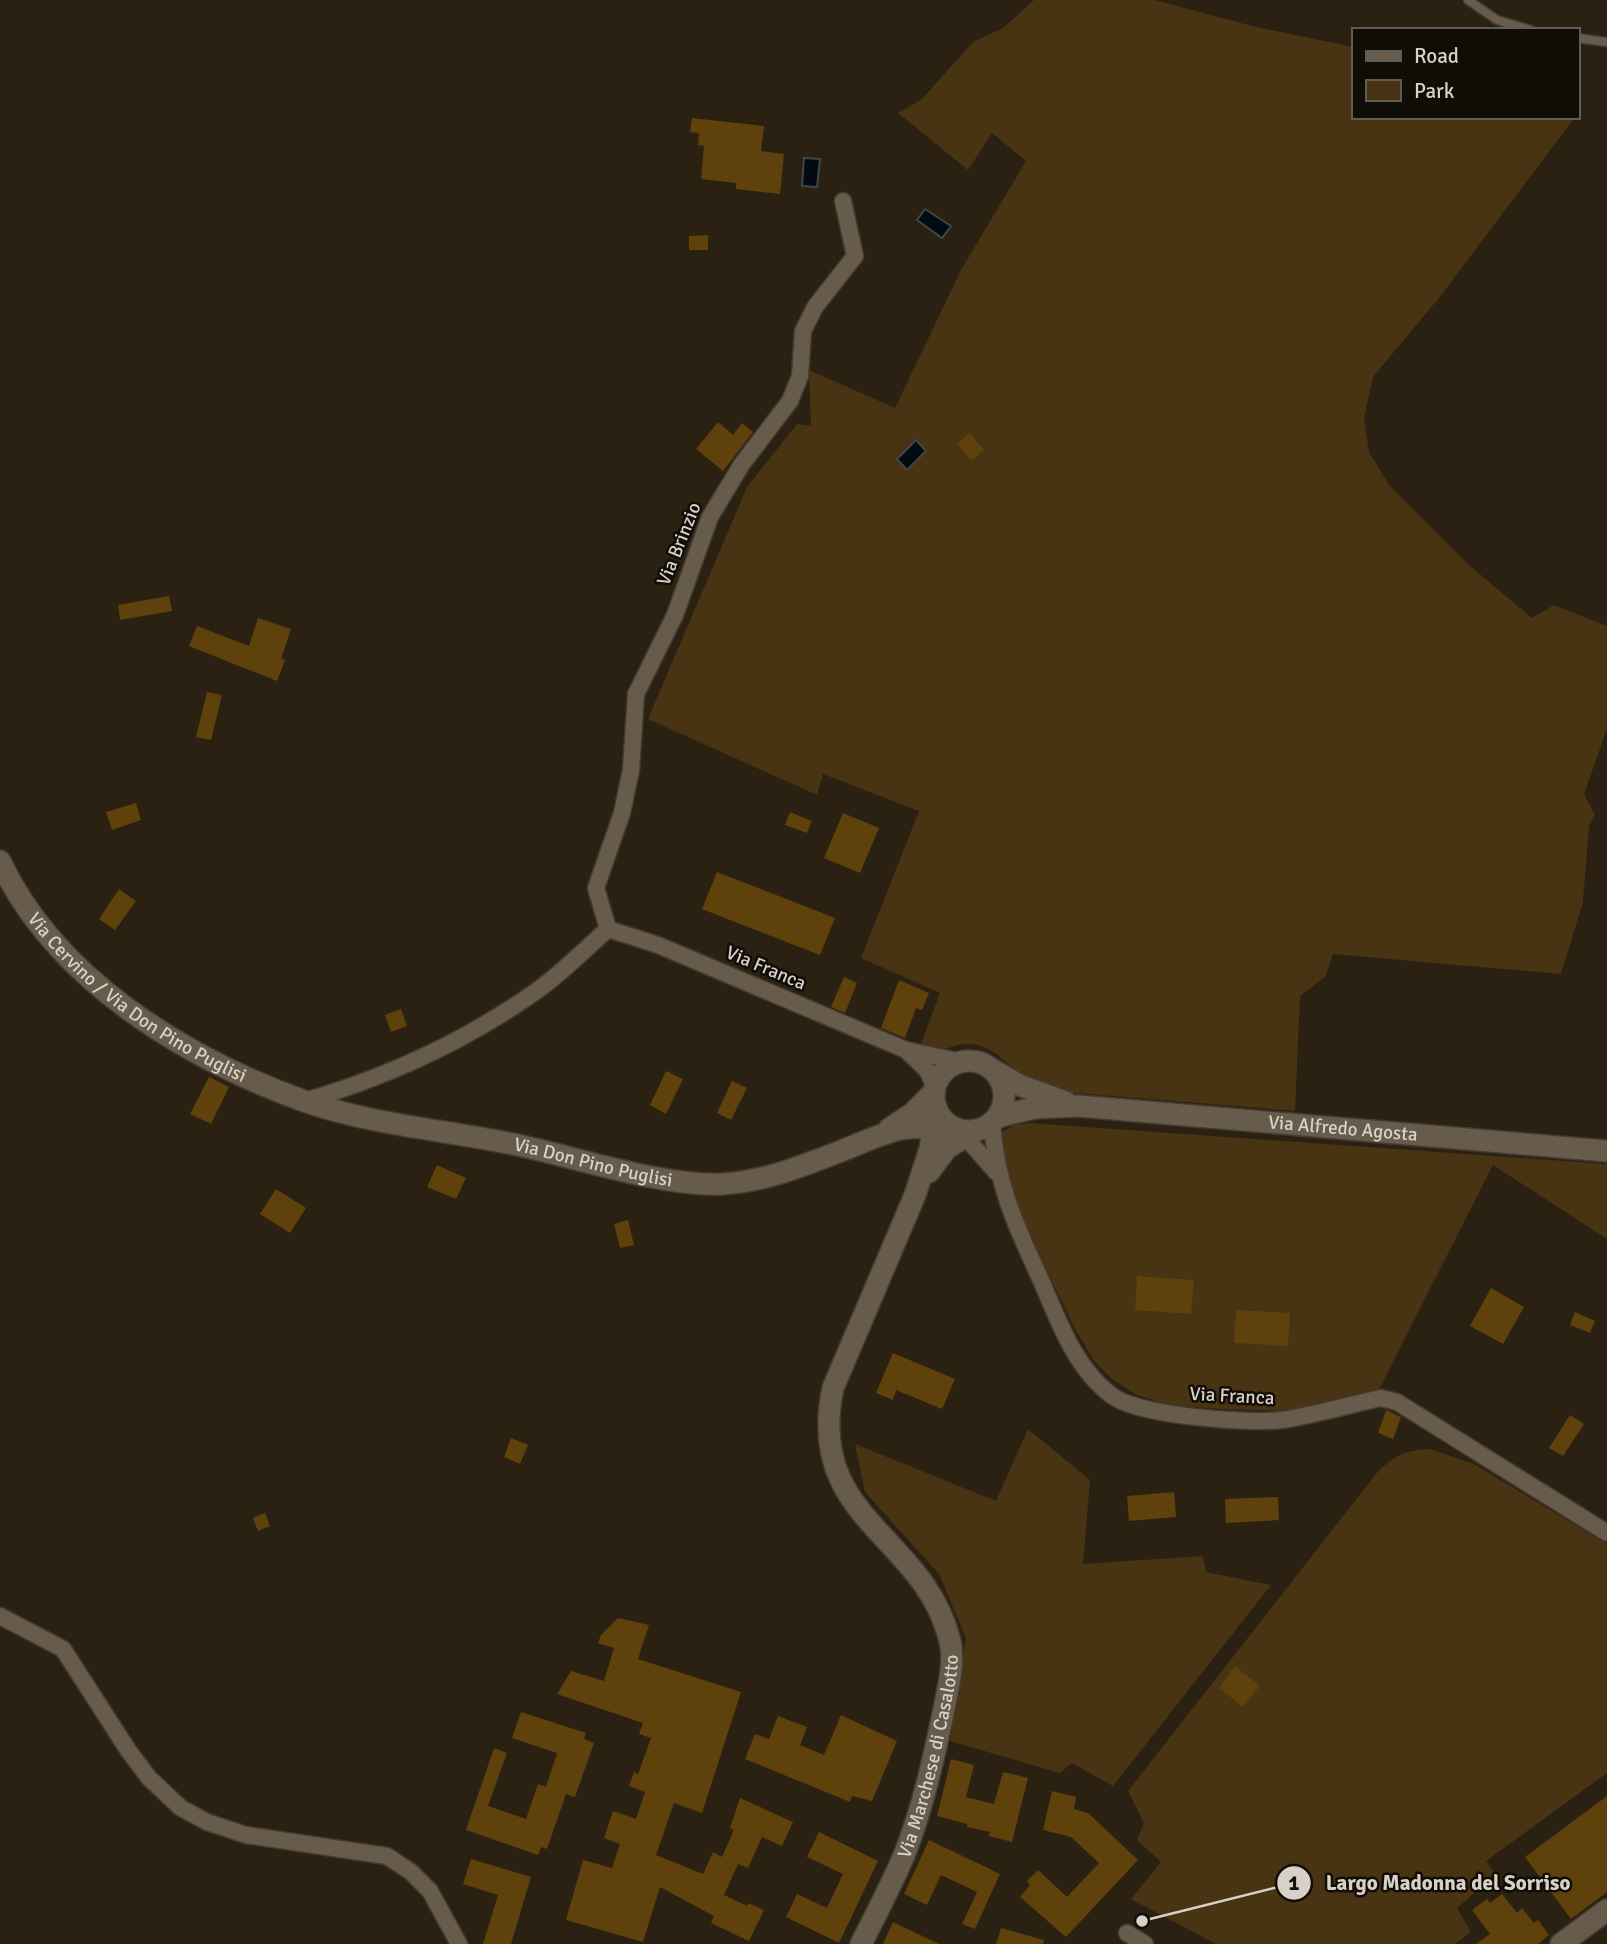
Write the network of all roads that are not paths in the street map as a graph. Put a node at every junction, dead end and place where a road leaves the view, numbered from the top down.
1 (1468, 0) edge
2 (1524, 28) edge
3 (1579, 38) edge
4 (1607, 43) edge
5 (843, 201) dead end
6 (0, 861) edge
7 (608, 929) junction
8 (906, 1050) junction
9 (962, 1062) junction
10 (991, 1069) junction
11 (304, 1101) junction
12 (1078, 1106) junction
13 (957, 1120) junction
14 (878, 1136) junction
15 (1607, 1151) edge
16 (998, 1175) junction
17 (1607, 1533) edge
18 (0, 1616) edge
19 (1607, 1910) edge
20 (1127, 1933) dead end
21 (459, 1944) edge
22 (861, 1944) edge
23 (1145, 1944) edge
24 (1561, 1944) edge

1 - 2 lane
3 - 4 lane
5 - 7 street, Via Brinzio
6 - 11 street, Via Cervino / Via Don Pino Puglisi
7 - 8 street, Via Franca
7 - 11 street
8 - 9 street
8 - 13 street
9 - 10 street, Via Alfredo Agosta
9 - 13 street
10 - 12 street, Via Alfredo Agosta
10 - 13 street
11 - 14 street, Via Don Pino Puglisi
12 - 13 street, Via Alfredo Agosta
12 - 15 street, Via Alfredo Agosta
13 - 14 street, Via Alfredo Agosta
13 - 14 street
13 - 16 street
13 - 16 street
13 - 22 street, Via Marchese di Casalotto
16 - 17 street, Via Franca
18 - 21 street
19 - 24 street
20 - 23 street

